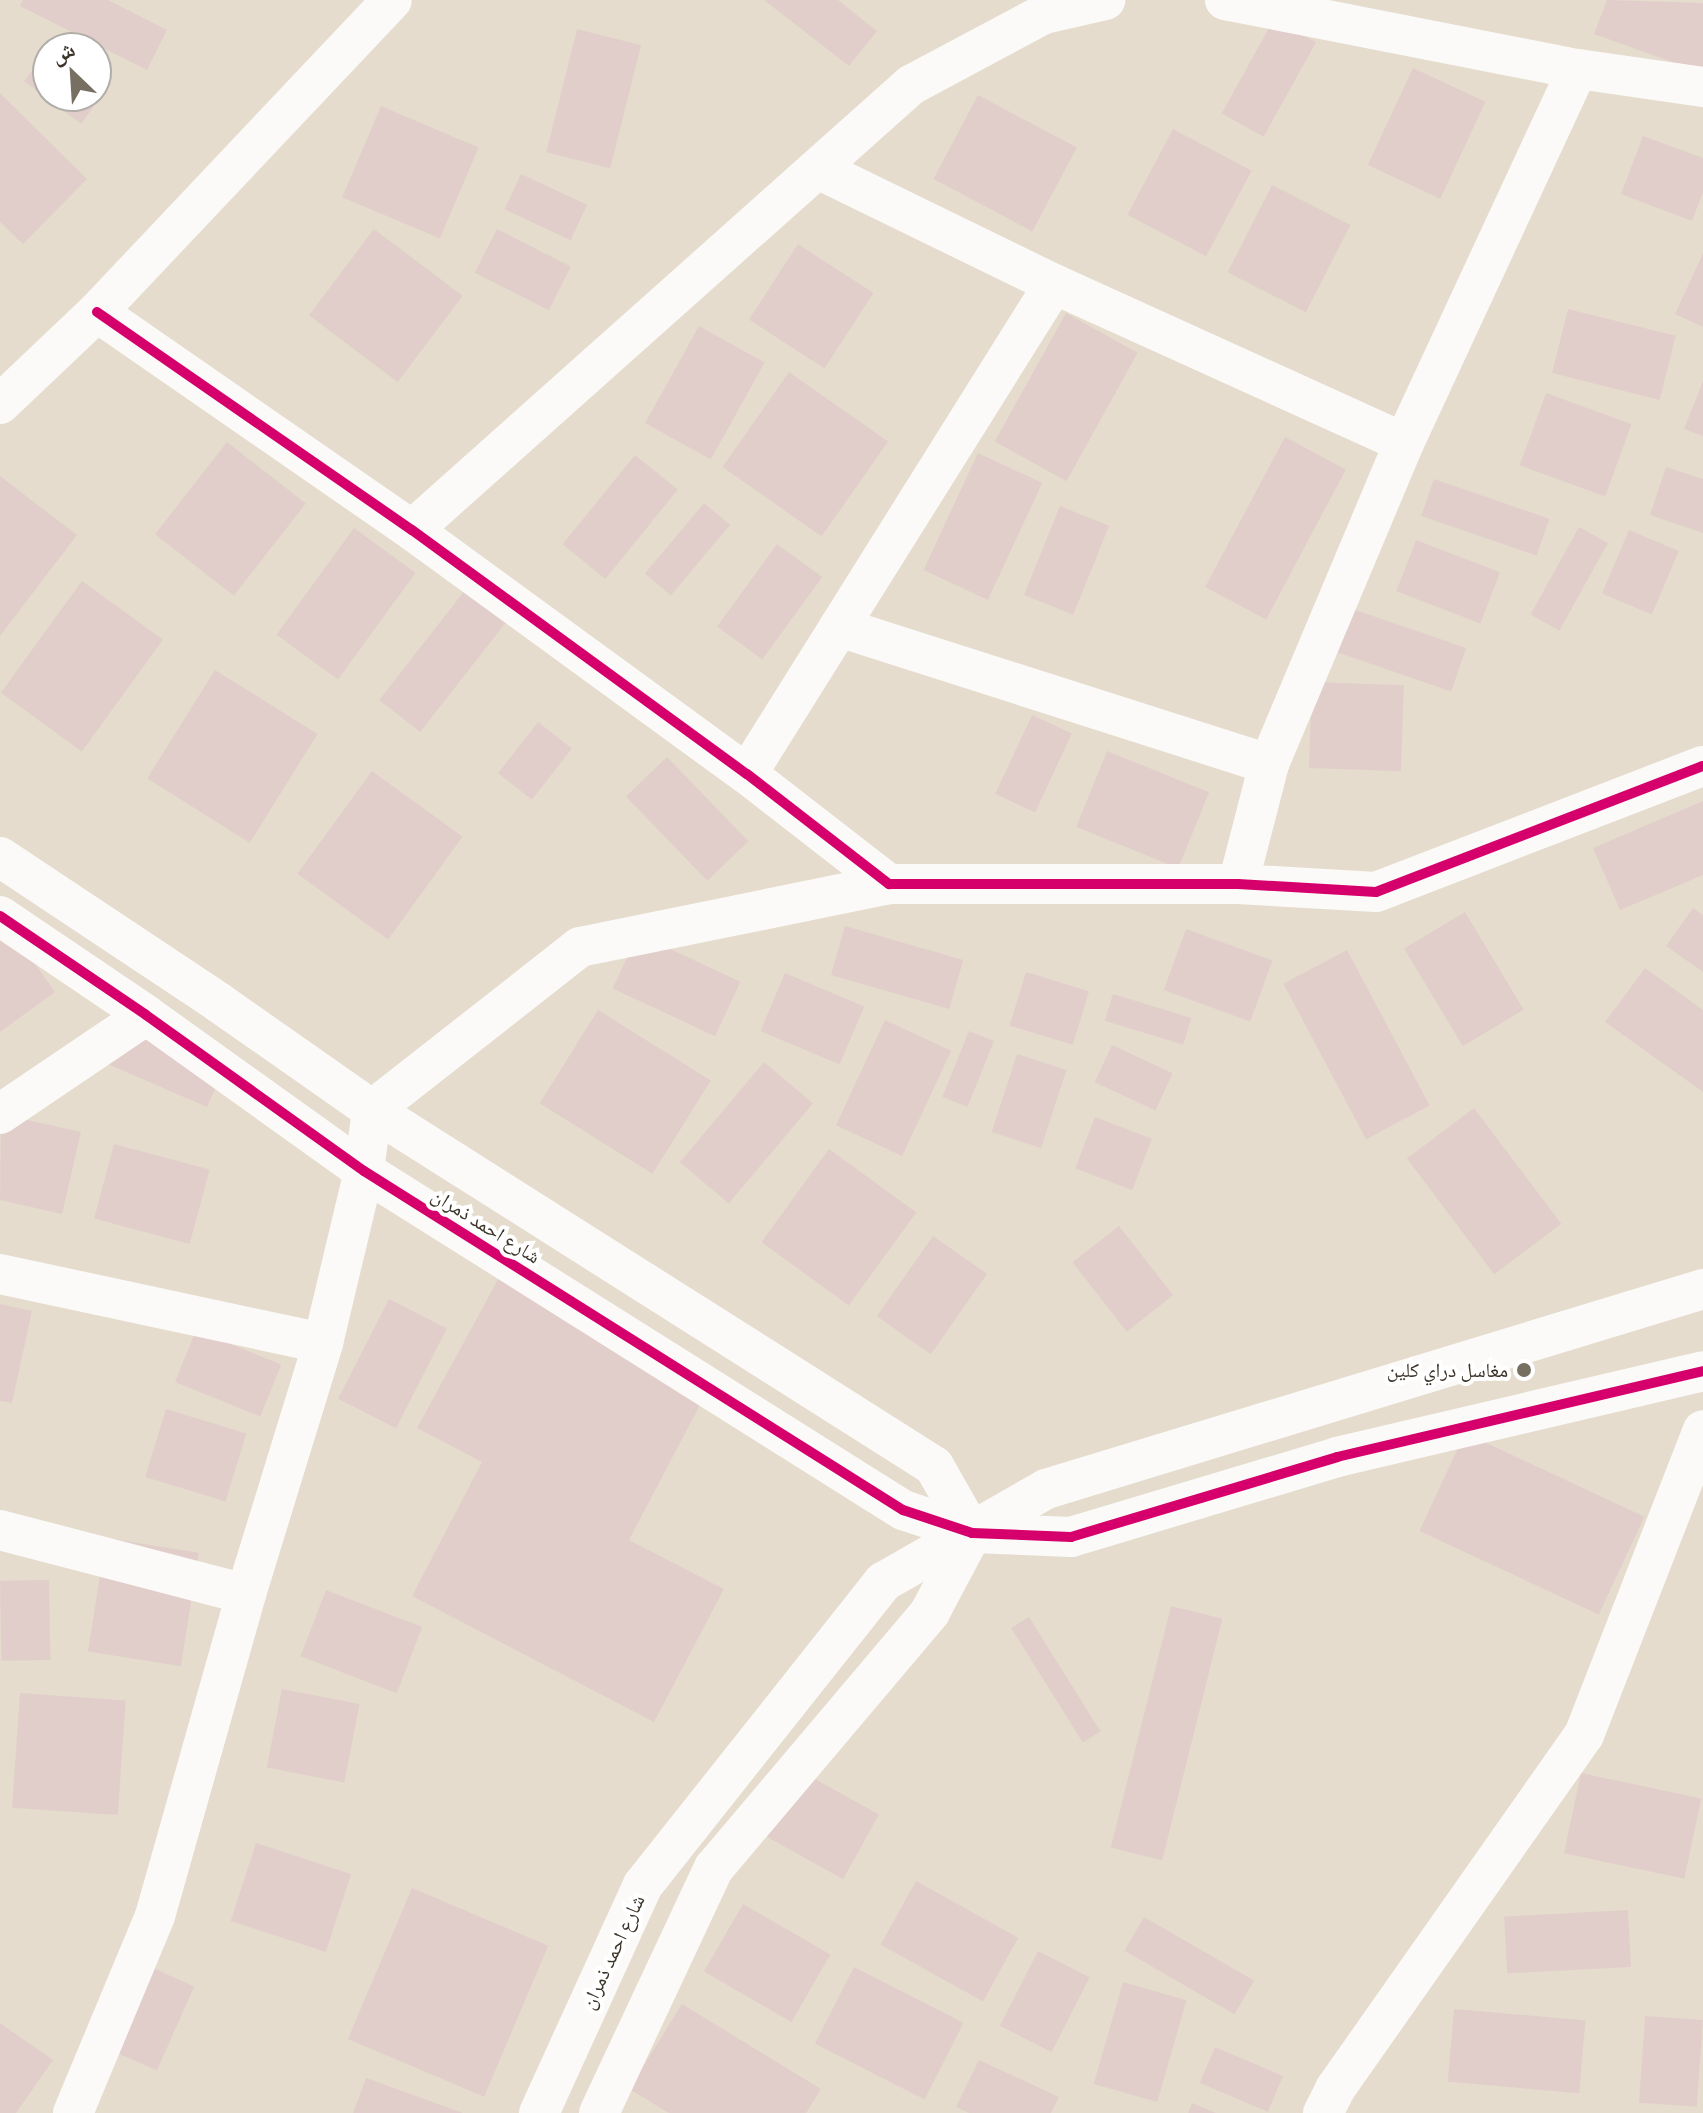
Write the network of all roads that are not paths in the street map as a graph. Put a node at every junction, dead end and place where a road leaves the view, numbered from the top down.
1 (392, 0) edge
2 (1105, 0) edge
3 (1225, 0) edge
4 (1578, 69) junction
5 (1703, 87) edge
6 (818, 169) junction
7 (1054, 284) junction
8 (97, 312) junction
9 (0, 404) edge
10 (1404, 443) junction
11 (412, 530) junction
12 (839, 627) junction
13 (1269, 764) junction
14 (1703, 766) edge
15 (747, 774) junction
16 (0, 857) edge
17 (889, 884) junction
18 (1238, 884) junction
19 (0, 916) edge
20 (146, 1015) junction
21 (372, 1110) junction
22 (0, 1114) edge
23 (364, 1171) junction
24 (0, 1274) edge
25 (1703, 1289) edge
26 (323, 1343) junction
27 (1703, 1371) edge
28 (1703, 1430) edge
29 (0, 1530) edge
30 (972, 1533) junction
31 (246, 1594) junction
32 (73, 2113) edge
33 (539, 2113) edge
34 (599, 2113) edge
35 (1323, 2113) edge

1 - 8 street
2 - 6 street
3 - 4 street
4 - 5 street
4 - 10 street
6 - 7 street
6 - 11 street
7 - 10 street
7 - 12 street
8 - 9 street
8 - 11 street
10 - 13 street
11 - 15 street
12 - 13 street
12 - 15 street
13 - 18 street
14 - 18 street
15 - 17 street
16 - 21 street, شارع احمد ذمران
17 - 18 street
17 - 21 street
19 - 20 street, شارع احمد ذمران
20 - 22 street
20 - 23 street, شارع احمد ذمران
21 - 23 street
21 - 30 street, شارع احمد ذمران
23 - 26 street
23 - 30 street, شارع احمد ذمران
24 - 26 street
25 - 30 street
26 - 31 street
27 - 30 street
28 - 35 street
29 - 31 street
30 - 33 street, شارع احمد ذمران
30 - 34 street
31 - 32 street

